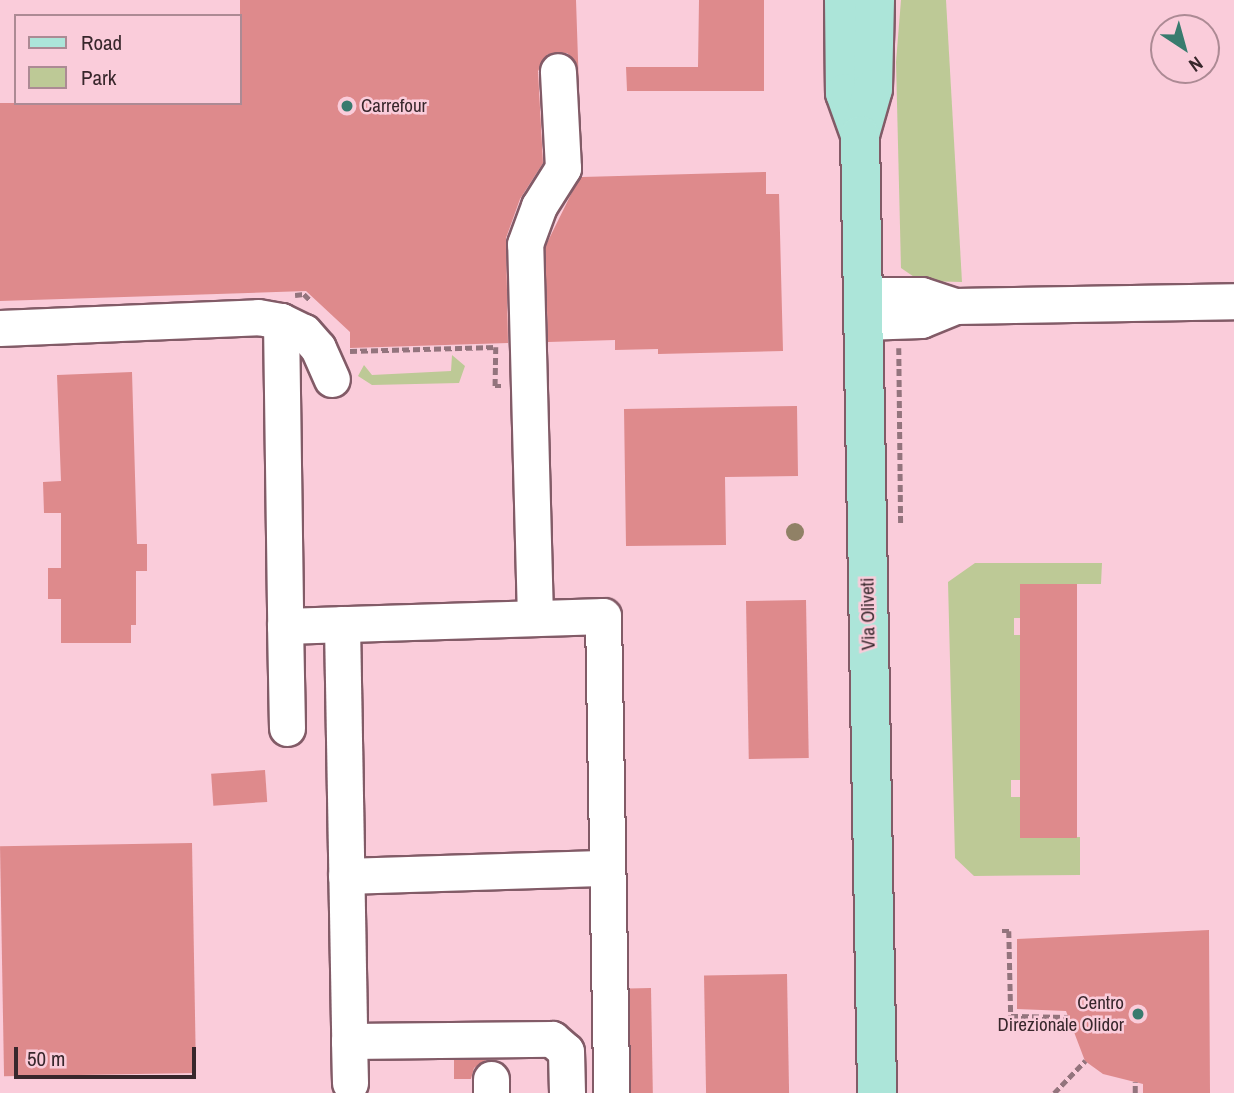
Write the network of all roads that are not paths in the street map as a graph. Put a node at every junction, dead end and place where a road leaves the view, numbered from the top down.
1 (844, 0) edge
2 (874, 0) edge
3 (558, 71) dead end
4 (860, 135) junction
5 (1234, 301) edge
6 (863, 308) junction
7 (281, 321) junction
8 (0, 328) edge
9 (332, 379) dead end
10 (535, 618) junction
11 (342, 624) junction
12 (285, 626) junction
13 (286, 728) dead end
14 (607, 868) junction
15 (346, 876) junction
16 (349, 1041) junction
17 (491, 1068) edge
18 (350, 1083) dead end
19 (567, 1093) edge
20 (611, 1093) edge
21 (877, 1093) edge

1 - 4 main road, Via Oliveti
2 - 4 main road, Via Oliveti
3 - 10 lane
4 - 6 main road, Via Oliveti
5 - 6 lane
6 - 21 main road, Via Oliveti
7 - 8 lane
7 - 9 lane
7 - 12 lane
10 - 11 lane
10 - 14 lane
11 - 12 lane
11 - 15 lane
12 - 13 lane
14 - 15 lane
14 - 20 lane
15 - 16 lane
16 - 17 lane
16 - 18 lane
17 - 19 lane

